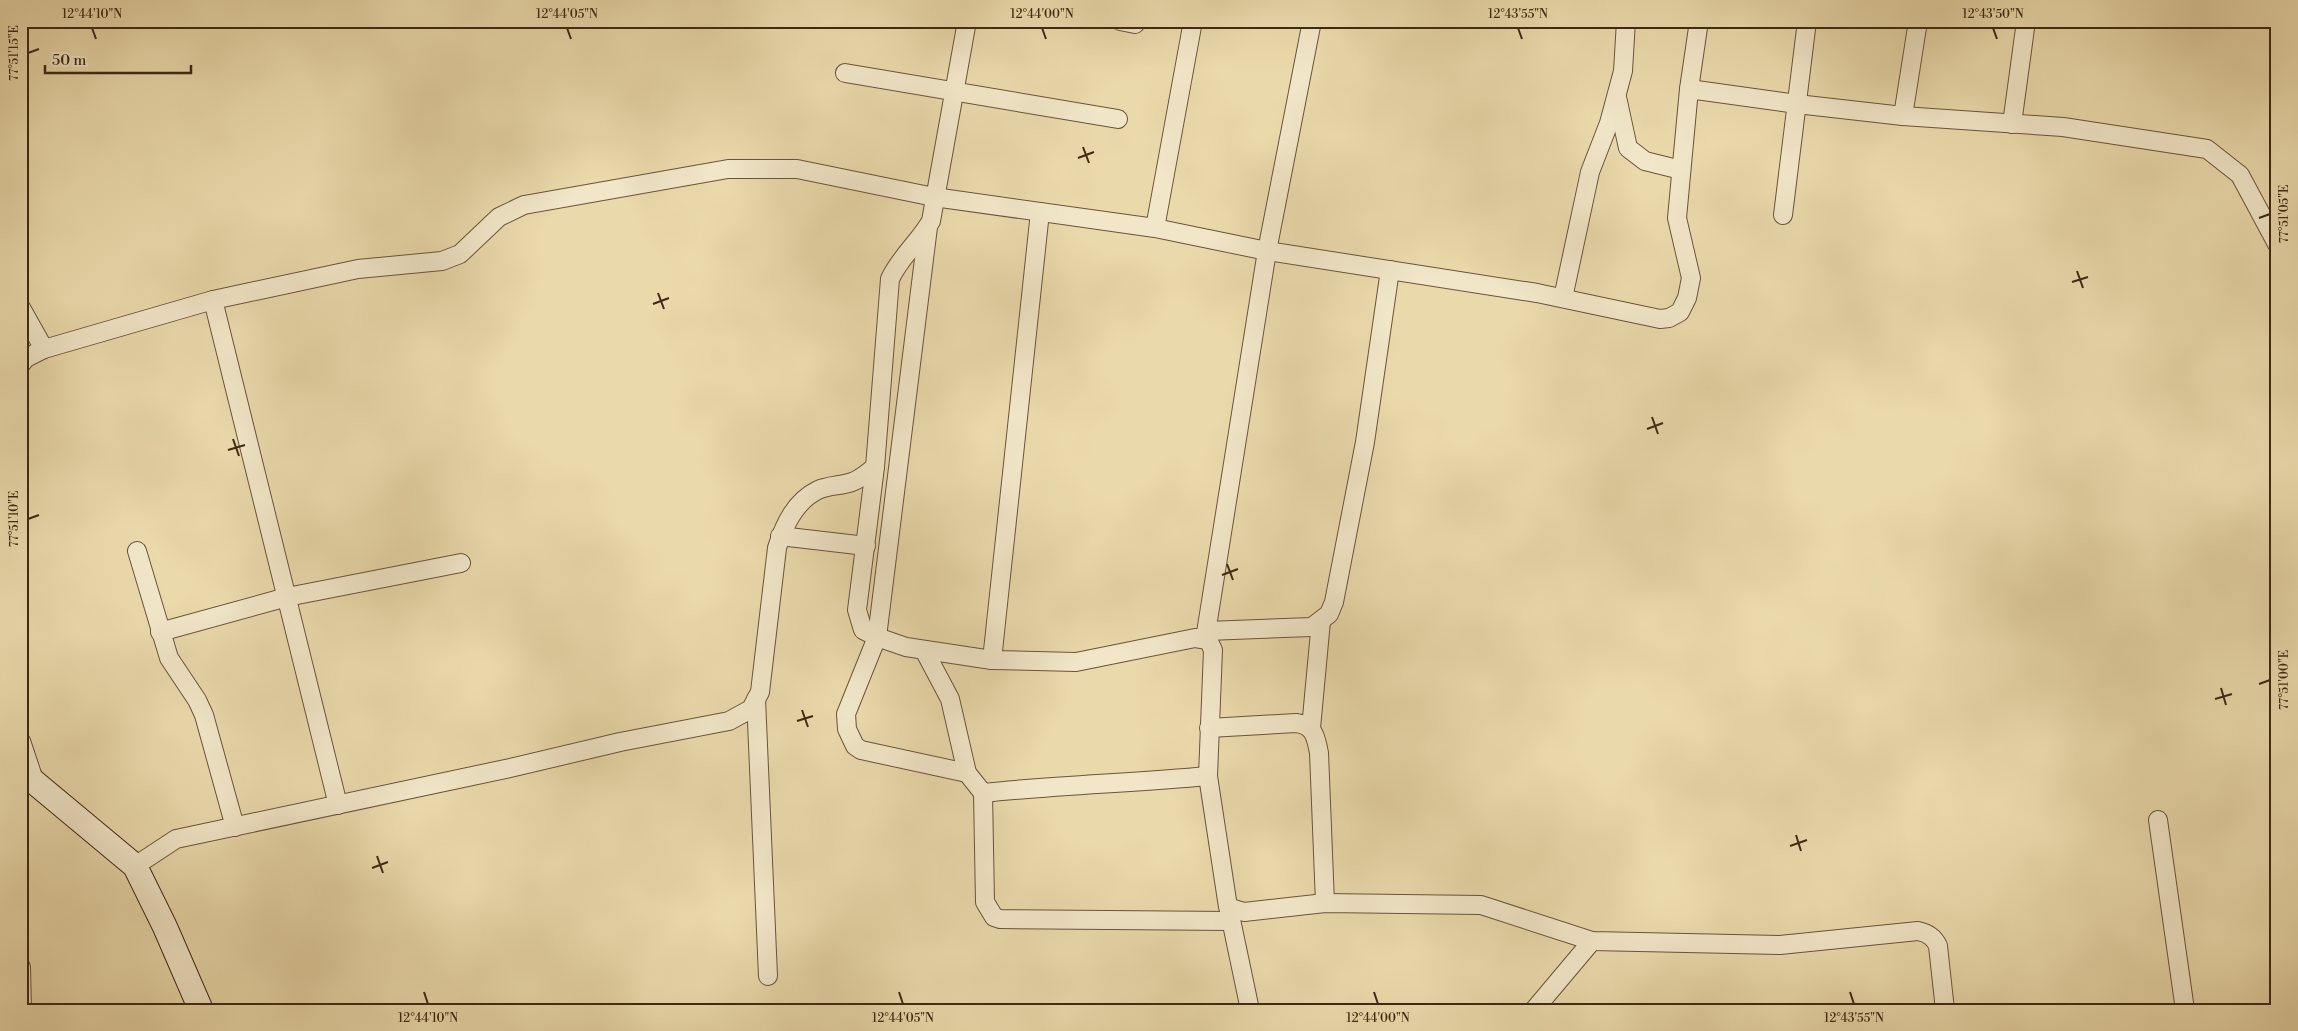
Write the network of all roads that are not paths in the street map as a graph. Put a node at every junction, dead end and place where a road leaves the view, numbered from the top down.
1 (967, 21) edge
2 (1193, 21) edge
3 (1312, 21) edge
4 (1626, 21) edge
5 (1699, 21) edge
6 (1807, 21) edge
7 (1918, 21) edge
8 (2026, 21) edge
9 (845, 73) dead end
10 (1689, 89) junction
11 (1616, 92) junction
12 (954, 93) junction
13 (1796, 104) junction
14 (1904, 116) junction
15 (1118, 119) dead end
16 (2012, 124) junction
17 (1681, 170) junction
18 (934, 198) junction
19 (1040, 212) junction
20 (1783, 215) dead end
21 (928, 226) junction
22 (1155, 228) junction
23 (2277, 244) edge
24 (1267, 250) junction
25 (1390, 270) junction
26 (1563, 298) junction
27 (213, 300) junction
28 (21, 308) edge
29 (44, 349) junction
30 (21, 364) edge
31 (875, 467) junction
32 (780, 536) junction
33 (866, 546) junction
34 (137, 552) dead end
35 (461, 563) dead end
36 (287, 597) junction
37 (1321, 621) junction
38 (160, 632) junction
39 (1206, 635) junction
40 (877, 637) junction
41 (924, 650) junction
42 (992, 660) junction
43 (756, 698) junction
44 (1208, 728) junction
45 (1311, 728) junction
46 (21, 741) edge
47 (967, 772) junction
48 (27, 776) edge
49 (1208, 776) junction
50 (984, 793) junction
51 (338, 805) junction
52 (2158, 820) dead end
53 (235, 827) junction
54 (135, 866) junction
55 (1325, 903) junction
56 (1230, 914) junction
57 (1592, 941) junction
58 (21, 967) edge
59 (768, 976) dead end
60 (22, 1010) edge
61 (201, 1010) edge
62 (1250, 1010) edge
63 (1534, 1010) edge
64 (1945, 1010) edge
65 (2185, 1010) edge

1 - 12 street
2 - 22 street
3 - 24 street
4 - 11 street
5 - 10 street
6 - 13 street
7 - 14 street
8 - 16 street
9 - 12 street
10 - 13 street
10 - 17 street
11 - 17 street
11 - 26 street
12 - 15 street
12 - 18 street
13 - 14 street
13 - 20 street
14 - 16 street
16 - 23 street
17 - 26 street
18 - 19 street
18 - 21 street
18 - 27 street
19 - 22 street
19 - 42 street
21 - 31 street
21 - 40 street
22 - 24 street
24 - 25 street
24 - 39 street
25 - 26 street
25 - 37 street
27 - 29 street
27 - 36 street
28 - 29 street
29 - 30 street
31 - 32 street
31 - 33 street
32 - 33 street
32 - 43 street
33 - 40 street
34 - 38 street
35 - 36 street
36 - 38 street
36 - 51 street
37 - 39 street
37 - 45 street
38 - 53 street
39 - 42 street
39 - 44 street
40 - 41 street
40 - 47 street
41 - 42 street
41 - 47 street
43 - 51 street
43 - 59 street
44 - 45 street
44 - 49 street
45 - 55 street
46 - 48 street
47 - 50 street
48 - 54 main road
49 - 50 street
49 - 56 street
50 - 56 street
51 - 53 street
52 - 65 street
53 - 54 street
54 - 61 main road
55 - 56 street
55 - 57 street
56 - 62 street
57 - 63 street
57 - 64 street
58 - 60 street

